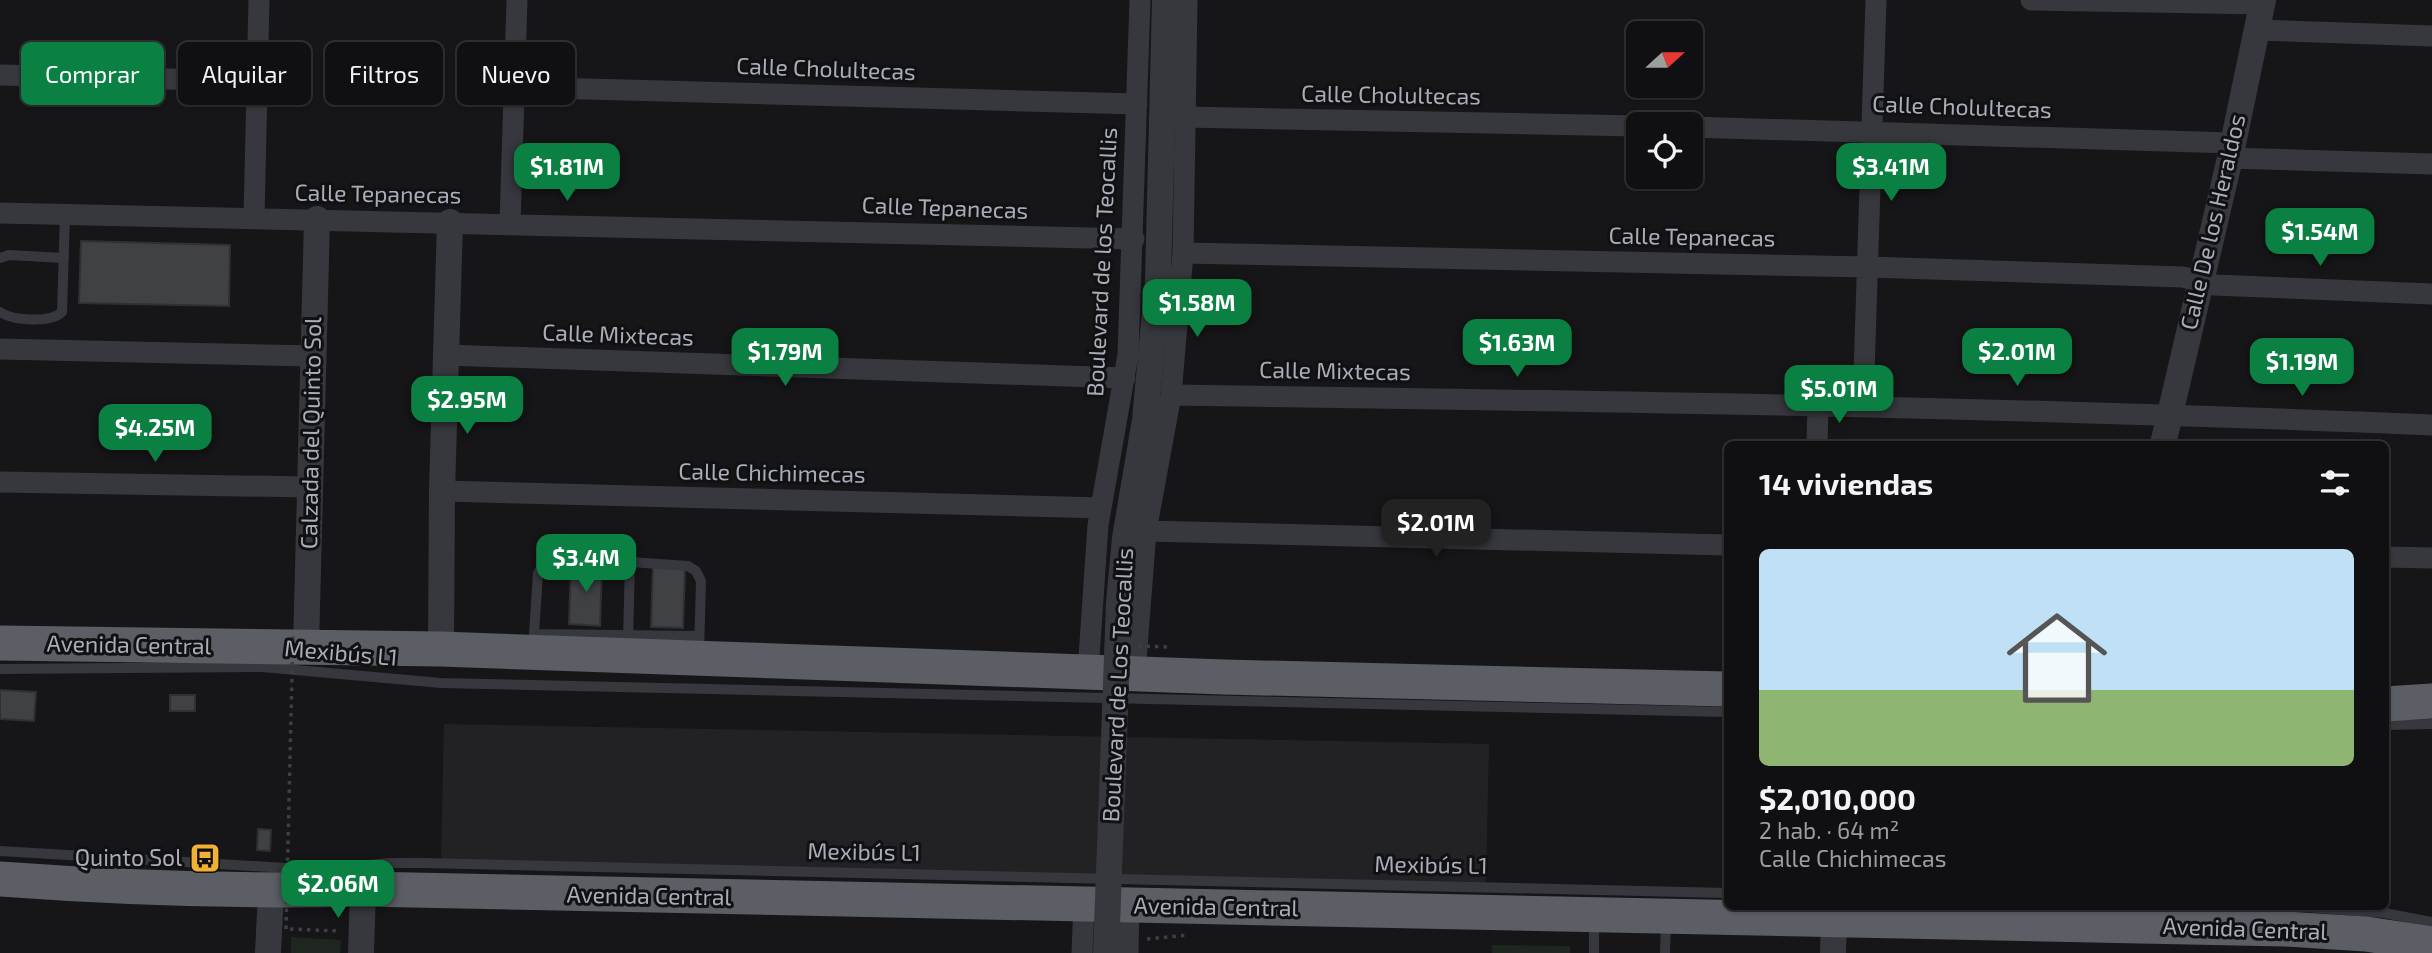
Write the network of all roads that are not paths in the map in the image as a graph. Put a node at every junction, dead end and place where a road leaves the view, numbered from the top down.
1 (259, 0) edge
2 (517, 0) edge
3 (1140, 0) edge
4 (1165, 0) edge
5 (1187, 0) edge
6 (1876, 0) edge
7 (2031, 0) edge
8 (2263, 2) edge
9 (2256, 30) junction
10 (2432, 36) edge
11 (258, 42) edge
12 (515, 42) edge
13 (0, 75) edge
14 (178, 79) edge
15 (575, 89) edge
16 (1137, 104) junction
17 (256, 105) edge
18 (513, 105) edge
19 (1184, 117) junction
20 (1626, 126) edge
21 (1703, 127) edge
22 (1873, 130) junction
23 (2231, 150) junction
24 (2432, 164) edge
25 (0, 213) edge
26 (65, 214) junction
27 (254, 218) junction
28 (317, 219) junction
29 (450, 222) junction
30 (510, 223) junction
31 (1133, 239) junction
32 (1183, 253) junction
33 (0, 258) edge
34 (64, 258) junction
35 (1868, 267) junction
36 (2200, 281) junction
37 (2432, 294) edge
38 (0, 313) edge
39 (0, 349) edge
40 (446, 355) junction
41 (312, 356) junction
42 (1125, 378) junction
43 (1171, 395) junction
44 (1818, 404) junction
45 (1863, 405) junction
46 (2169, 414) junction
47 (2432, 425) edge
48 (1817, 441) edge
49 (2164, 441) edge
50 (0, 482) edge
51 (308, 487) junction
52 (442, 491) junction
53 (1099, 517) junction
54 (1145, 535) junction
55 (1724, 545) edge
56 (2389, 557) edge
57 (2432, 558) edge
58 (630, 562) junction
59 (300, 639) junction
60 (0, 643) edge
61 (534, 643) junction
62 (628, 645) junction
63 (699, 646) junction
64 (441, 649) junction
65 (1131, 659) junction
66 (0, 669) edge
67 (1088, 672) junction
68 (1724, 689) edge
69 (2432, 701) edge
70 (2389, 704) edge
71 (1724, 712) edge
72 (2432, 724) edge
73 (2389, 725) edge
74 (0, 851) edge
75 (0, 879) edge
76 (363, 889) junction
77 (271, 892) junction
78 (1724, 893) edge
79 (1084, 904) junction
80 (1129, 906) junction
81 (2345, 910) edge
82 (1594, 914) junction
83 (1666, 915) junction
84 (1834, 918) junction
85 (2432, 922) edge
86 (2432, 944) edge
87 (2390, 945) edge
88 (1121, 949) edge
89 (268, 953) edge
90 (361, 953) edge
91 (1082, 953) edge
92 (1594, 953) edge
93 (1665, 953) edge
94 (1833, 953) edge

1 - 11 street
2 - 12 street
3 - 16 street, Boulevard de los Teocallis
4 - 88 street, Boulevard de Los Teocallis, bridge
5 - 19 street, Boulevard de los Teocallis
6 - 22 street
7 - 8 street
8 - 9 street, Calle De los Heraldos
9 - 10 street
9 - 23 street, Calle De los Heraldos
13 - 14 street
15 - 16 street, Calle Cholultecas
16 - 31 street, Boulevard de los Teocallis
17 - 27 street
18 - 30 street
19 - 20 street, Calle Cholultecas
19 - 32 street, Boulevard de los Teocallis
21 - 22 street, Calle Cholultecas
22 - 23 street, Calle Cholultecas
22 - 35 street
23 - 24 street, Calle Cholultecas
23 - 36 street, Calle De los Heraldos
25 - 26 street, Calle Tepanecas
26 - 27 street, Calle Tepanecas
26 - 34 lane
27 - 28 street, Calle Tepanecas
28 - 29 street, Calle Tepanecas
28 - 41 street, Calzada del Quinto Sol
29 - 30 street, Calle Tepanecas
29 - 40 street
30 - 31 street, Calle Tepanecas
31 - 42 street, Boulevard de los Teocallis
32 - 35 street, Calle Tepanecas
32 - 43 street, Boulevard de los Teocallis
33 - 34 lane
34 - 38 lane
35 - 36 street, Calle Tepanecas
35 - 45 street
36 - 37 street, Calle Tepanecas
36 - 46 street, Calle De los Heraldos
39 - 41 street
40 - 42 street, Calle Mixtecas
40 - 52 street
41 - 51 street, Calzada del Quinto Sol
42 - 53 street, Boulevard de los Teocallis
43 - 44 street, Calle Mixtecas
43 - 54 street, Boulevard de los Teocallis
44 - 45 street, Calle Mixtecas
44 - 48 street
45 - 46 street, Calle Mixtecas
46 - 47 street, Calle Mixtecas
46 - 49 street, Calle De los Heraldos
50 - 51 street
51 - 59 street, Calzada del Quinto Sol
52 - 53 street, Calle Chichimecas
52 - 64 street
53 - 54 street, Boulevard de los Teocallis
53 - 67 street, Boulevard de los Teocallis
54 - 55 street
54 - 65 street, Boulevard de los Teocallis
56 - 57 street
58 - 61 lane
58 - 62 lane
58 - 63 lane
59 - 60 highway, Avenida Central
59 - 64 highway, Avenida Central
61 - 62 highway, Avenida Central
61 - 64 highway, Avenida Central
62 - 63 highway, Avenida Central
63 - 67 highway, Avenida Central
65 - 67 highway, Avenida Central
65 - 68 highway, Avenida Central
66 - 71 lane, Mexibús L1
69 - 70 highway
72 - 73 lane
74 - 78 lane, Mexibús L1
75 - 77 highway, Avenida Central
76 - 77 highway, Avenida Central
76 - 79 highway, Avenida Central
76 - 90 street
77 - 89 street
79 - 80 highway, Avenida Central
79 - 91 street
80 - 82 highway, Avenida Central
80 - 88 street
81 - 85 lane
82 - 83 highway, Avenida Central
82 - 92 lane
83 - 84 highway, Avenida Central
83 - 93 lane
84 - 87 highway, Avenida Central
84 - 94 street
86 - 87 highway, Avenida Central

